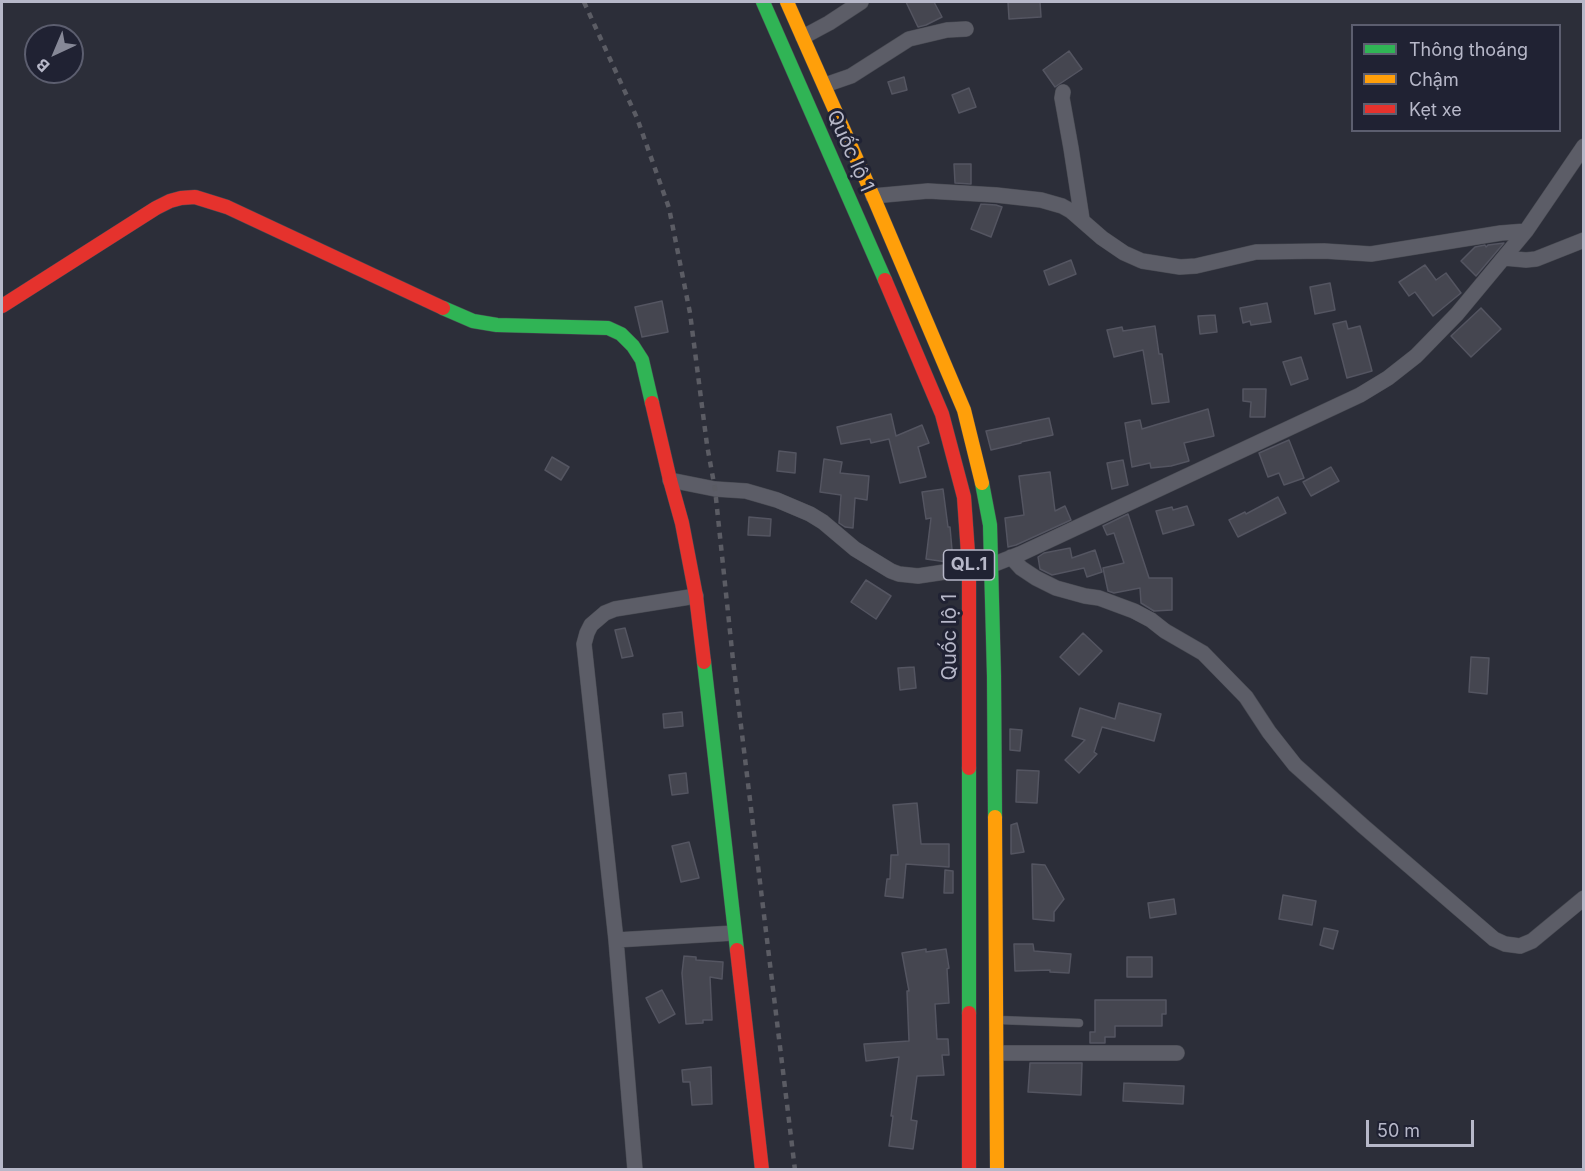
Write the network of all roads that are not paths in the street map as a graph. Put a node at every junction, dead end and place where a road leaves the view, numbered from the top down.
1 (763, 2) edge
2 (787, 2) edge
3 (861, 2) edge
4 (966, 29) dead end
5 (803, 37) junction
6 (825, 85) junction
7 (1063, 92) dead end
8 (1584, 146) edge
9 (1579, 162) edge
10 (873, 196) junction
11 (1082, 219) junction
12 (1526, 231) junction
13 (1584, 240) edge
14 (1504, 258) junction
15 (2, 306) edge
16 (670, 480) junction
17 (1011, 557) junction
18 (992, 565) junction
19 (969, 568) junction
20 (696, 596) junction
21 (1584, 898) edge
22 (734, 933) junction
23 (616, 940) junction
24 (997, 1020) junction
25 (1079, 1023) dead end
26 (998, 1053) junction
27 (1177, 1053) dead end
28 (630, 1167) edge
29 (762, 1170) edge
30 (969, 1170) edge
31 (997, 1170) edge

1 - 19 main road, Quốc lộ 1 / QL.1
2 - 5 main road, Quốc lộ 1 / QL.1
3 - 5 street
4 - 6 street
5 - 6 main road, Quốc lộ 1 / QL.1
6 - 10 main road, Quốc lộ 1 / QL.1
7 - 11 street
8 - 9 street
9 - 12 street
10 - 11 street
10 - 18 main road, Quốc lộ 1 / QL.1
11 - 12 street
12 - 14 street
13 - 14 street
14 - 17 street
15 - 16 main road
16 - 19 street
16 - 20 main road
17 - 18 street
17 - 21 street
18 - 19 street
18 - 24 main road, Quốc lộ 1 / QL.1
19 - 30 main road, Quốc lộ 1 / QL.1
20 - 22 main road
20 - 23 street
22 - 23 street
22 - 29 main road
23 - 28 street
24 - 25 lane
24 - 26 main road, Quốc lộ 1 / QL.1
26 - 27 street
26 - 31 main road, Quốc lộ 1 / QL.1

